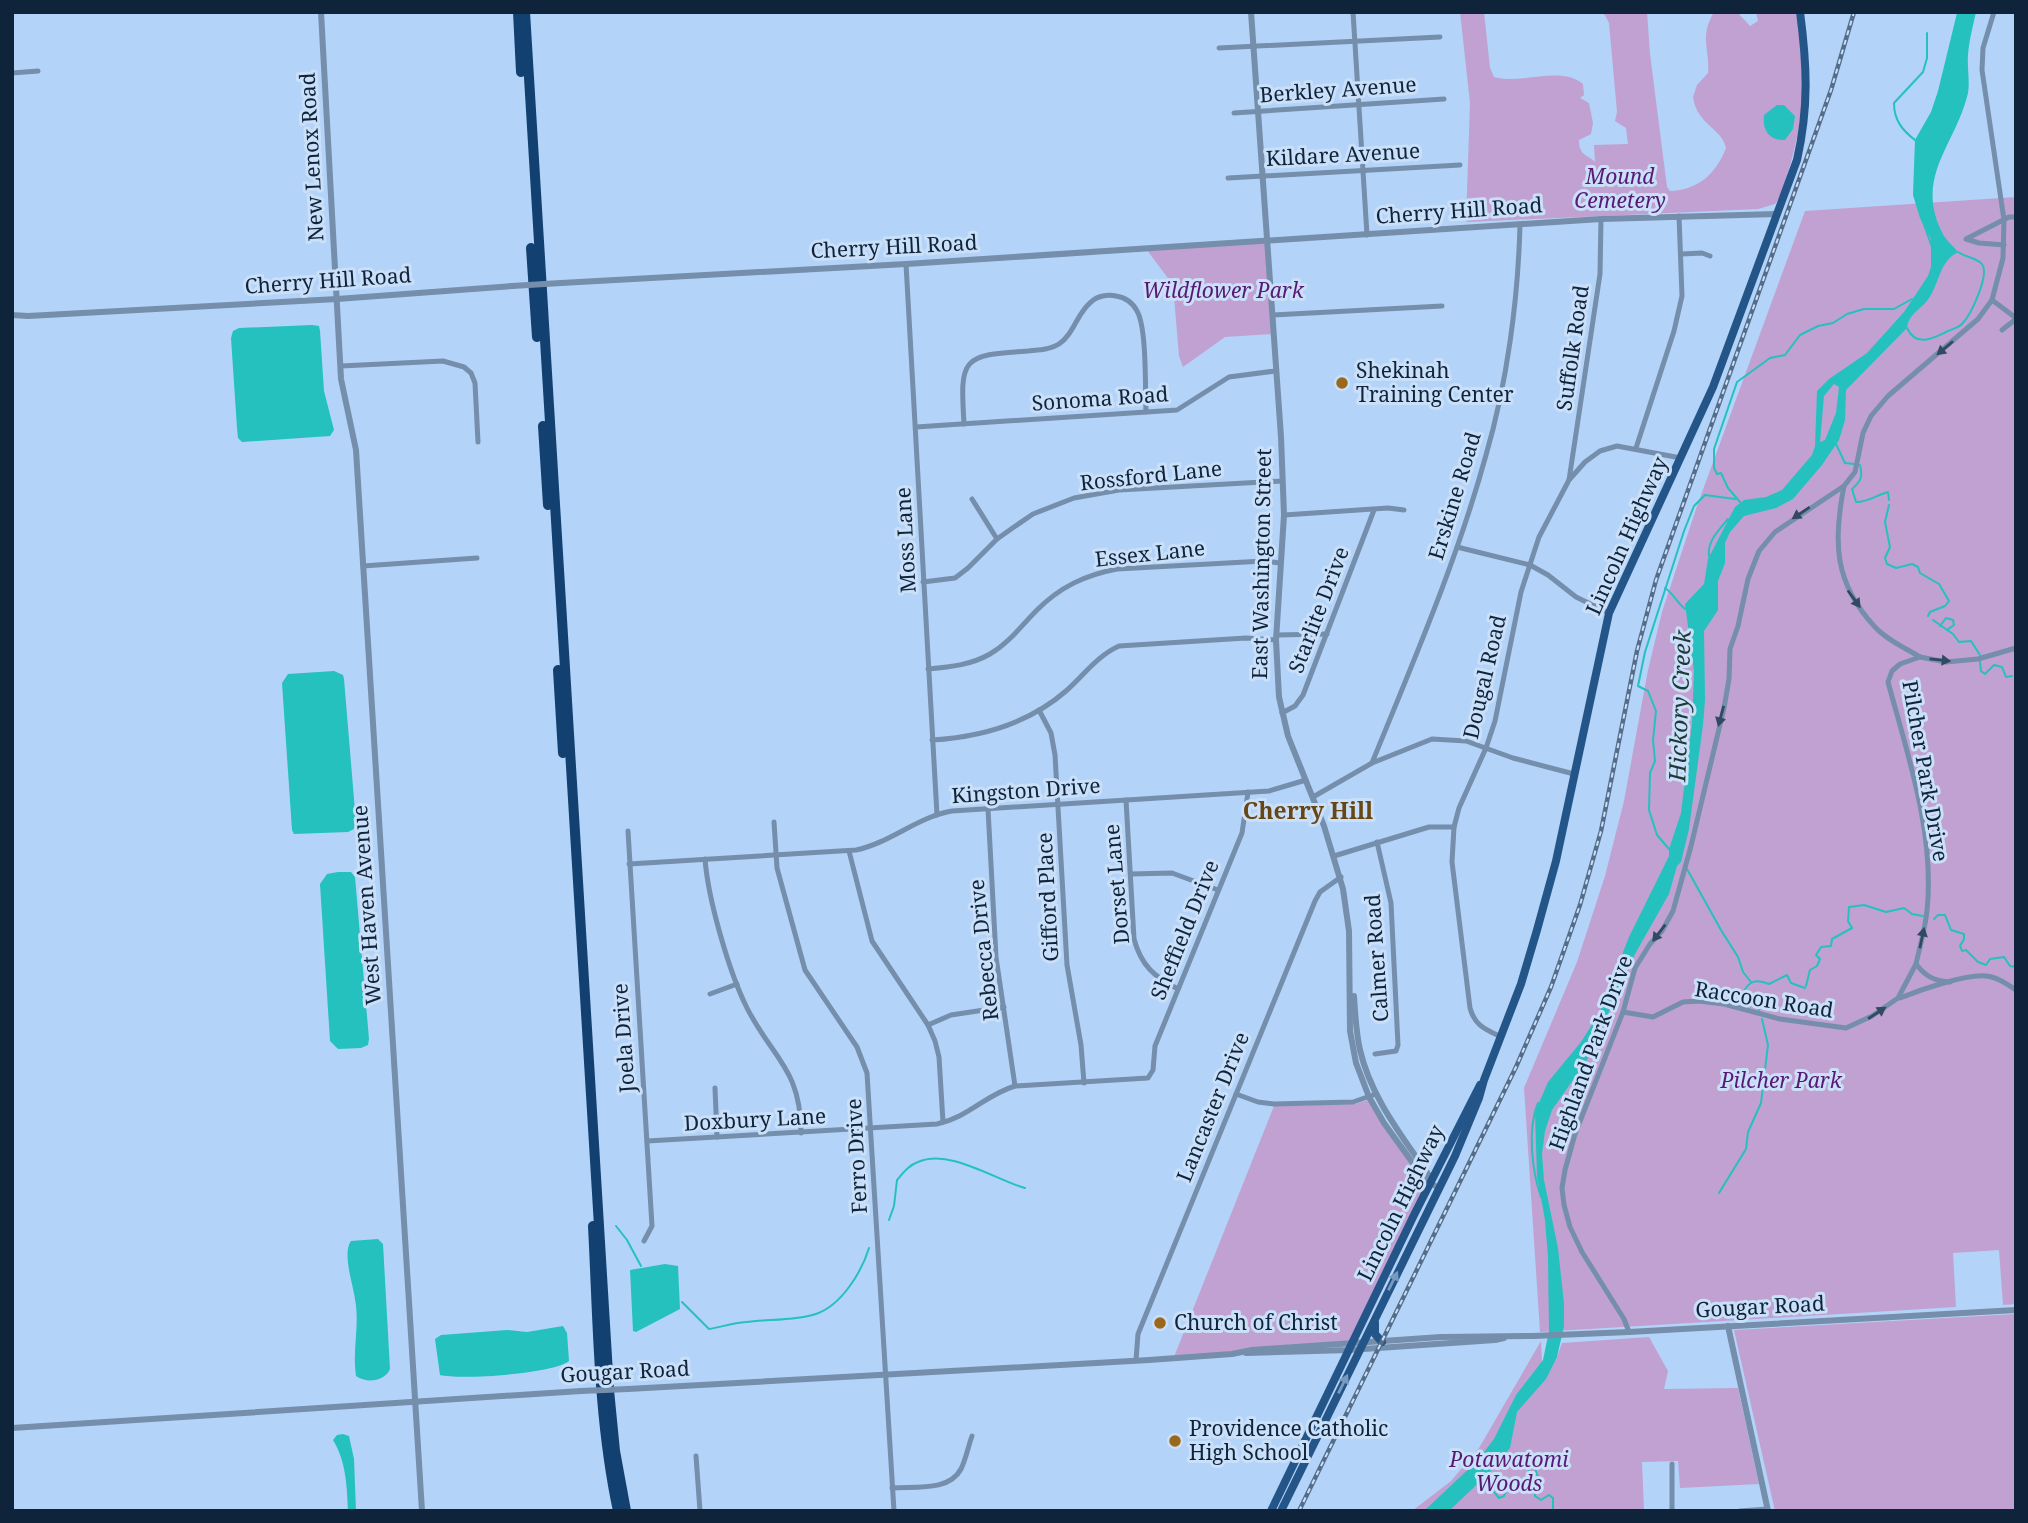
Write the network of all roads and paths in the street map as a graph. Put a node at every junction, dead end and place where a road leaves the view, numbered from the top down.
1 (321, 12) edge
2 (517, 12) edge
3 (525, 12) edge
4 (1251, 12) edge
5 (1353, 12) edge
6 (1800, 12) edge
7 (1994, 12) edge
8 (1440, 37) dead end
9 (1355, 41) junction
10 (1254, 46) junction
11 (1219, 48) dead end
12 (38, 71) dead end
13 (12, 73) edge
14 (1444, 99) dead end
15 (1359, 105) junction
16 (1258, 111) junction
17 (1234, 113) dead end
18 (1460, 164) dead end
19 (1363, 169) junction
20 (1262, 175) junction
21 (1228, 178) dead end
22 (1777, 214) junction
23 (1679, 216) junction
24 (2016, 217) edge
25 (1601, 219) junction
26 (2004, 220) junction
27 (1520, 225) junction
28 (1367, 235) junction
29 (1267, 242) junction
30 (2004, 245) junction
31 (1682, 254) junction
32 (1710, 256) dead end
33 (906, 264) junction
34 (337, 299) junction
35 (1992, 300) junction
36 (1442, 306) dead end
37 (12, 315) edge
38 (1273, 315) junction
39 (2016, 319) edge
40 (2003, 330) dead end
41 (341, 366) junction
42 (1275, 371) junction
43 (1146, 412) junction
44 (964, 424) junction
45 (916, 427) junction
46 (478, 442) dead end
47 (1636, 448) junction
48 (1681, 458) junction
49 (1569, 480) junction
50 (1282, 481) junction
51 (1844, 486) junction
52 (972, 499) dead end
53 (1374, 510) junction
54 (1404, 510) dead end
55 (1284, 515) junction
56 (997, 539) junction
57 (1457, 547) junction
58 (477, 558) dead end
59 (1280, 562) junction
60 (1530, 565) junction
61 (363, 566) junction
62 (923, 582) junction
63 (1609, 613) junction
64 (1327, 634) junction
65 (1277, 637) junction
66 (2016, 648) edge
67 (1920, 657) junction
68 (928, 669) junction
69 (1040, 710) junction
70 (1282, 713) junction
71 (932, 740) junction
72 (1486, 748) junction
73 (1372, 764) junction
74 (1574, 774) junction
75 (1306, 780) junction
76 (1248, 792) junction
77 (1313, 797) junction
78 (1126, 800) junction
79 (1058, 803) junction
80 (988, 809) junction
81 (937, 815) junction
82 (774, 822) dead end
83 (1454, 827) junction
84 (628, 831) dead end
85 (1377, 842) junction
86 (849, 851) junction
87 (775, 855) junction
88 (1334, 856) junction
89 (705, 859) junction
90 (629, 864) junction
91 (1131, 874) junction
92 (1340, 877) junction
93 (1218, 890) junction
94 (1916, 964) junction
95 (1950, 982) junction
96 (737, 984) junction
97 (1178, 989) junction
98 (2016, 990) edge
99 (710, 994) dead end
100 (1898, 998) junction
101 (1004, 1007) junction
102 (1623, 1012) junction
103 (928, 1024) junction
104 (1501, 1037) junction
105 (1375, 1054) dead end
106 (1148, 1078) joint
107 (1484, 1080) junction
108 (1084, 1083) junction
109 (1015, 1086) junction
110 (715, 1088) dead end
111 (1236, 1094) junction
112 (1372, 1096) junction
113 (943, 1122) junction
114 (871, 1129) junction
115 (800, 1133) junction
116 (717, 1137) junction
117 (647, 1141) junction
118 (1430, 1183) junction
119 (1439, 1188) junction
120 (644, 1241) dead end
121 (2016, 1310) edge
122 (1376, 1318) junction
123 (1728, 1326) junction
124 (1629, 1332) junction
125 (1506, 1337) junction
126 (1382, 1342) junction
127 (1362, 1346) junction
128 (1351, 1347) junction
129 (1136, 1360) junction
130 (886, 1373) junction
131 (415, 1403) junction
132 (12, 1428) edge
133 (972, 1436) dead end
134 (695, 1456) dead end
135 (1672, 1464) dead end
136 (892, 1488) junction
137 (1768, 1510) edge
138 (422, 1511) edge
139 (618, 1511) edge
140 (626, 1511) edge
141 (700, 1511) edge
142 (894, 1511) edge
143 (1271, 1511) edge
144 (1281, 1511) edge
145 (1672, 1511) edge
146 (1740, 1511) edge

1 - 34 street, New Lenox Road
2 - 139 highway
3 - 140 highway
4 - 10 street, East Washington Street
5 - 9 street
6 - 22 main road, Lincoln Highway
7 - 26 street
8 - 9 street
9 - 10 street
9 - 15 street
10 - 11 street
10 - 16 street, East Washington Street
12 - 13 street
14 - 15 street, Berkley Avenue
15 - 16 street, Berkley Avenue
15 - 19 street
16 - 17 street, Berkley Avenue
16 - 20 street, East Washington Street
18 - 19 street, Kildare Avenue
19 - 20 street, Kildare Avenue
19 - 28 street
20 - 21 street, Kildare Avenue
20 - 29 street, East Washington Street
22 - 23 street, Cherry Hill Road
22 - 48 main road, Lincoln Highway
23 - 25 street, Cherry Hill Road
23 - 31 street
24 - 26 street
25 - 27 street, Cherry Hill Road
25 - 49 street, Suffolk Road
26 - 30 street
26 - 30 street
27 - 28 street, Cherry Hill Road
27 - 57 street, Erskine Road
28 - 29 street, Cherry Hill Road
29 - 33 street, Cherry Hill Road
29 - 38 street, East Washington Street
30 - 35 street
31 - 32 street
31 - 47 street
33 - 34 street, Cherry Hill Road, bridge
33 - 45 street, Moss Lane
34 - 37 street, Cherry Hill Road
34 - 41 street, West Haven Avenue
35 - 39 street
35 -> 51 street
36 - 38 street
38 - 42 street, East Washington Street
39 - 40 street
41 - 46 street
41 - 61 street, West Haven Avenue
42 - 43 street, Sonoma Road
42 - 50 street, East Washington Street
43 - 44 street, Sonoma Road
43 - 44 street
44 - 45 street, Sonoma Road
45 - 62 street, Moss Lane
47 - 48 street, Dougal Road
47 - 49 street, Dougal Road
48 - 63 main road, Lincoln Highway
49 - 60 street, Dougal Road
50 - 55 street, East Washington Street
50 - 56 street, Rossford Lane
51 -> 67 street
51 -> 102 street, Highland Park Drive
52 - 56 street
53 - 54 street
53 - 55 street
53 - 64 street, Starlite Drive
55 - 59 street, East Washington Street
56 - 62 street, Rossford Lane
57 - 60 street
57 - 73 street, Erskine Road
58 - 61 street
59 - 65 street, East Washington Street
59 - 68 street, Essex Lane
60 - 63 street
60 - 72 street, Dougal Road
61 - 131 street, West Haven Avenue
62 - 68 street, Moss Lane
63 - 74 main road, Lincoln Highway
64 - 65 street
64 - 70 street, Starlite Drive
65 - 69 street
65 - 70 street, East Washington Street
67 -> 66 street, Pilcher Park Drive
94 -> 67 street, Pilcher Park Drive
68 - 71 street, Moss Lane
69 - 71 street
69 - 79 street, Gifford Place
70 - 75 street, East Washington Street
71 - 81 street, Moss Lane
72 - 73 street
72 - 74 street
72 - 83 street, Dougal Road
73 - 77 street
74 - 104 main road, Lincoln Highway
75 - 76 street, Kingston Drive
75 - 77 street, East Washington Street
76 - 78 street, Kingston Drive
76 - 93 street, Sheffield Drive
77 - 88 street, East Washington Street
78 - 79 street, Kingston Drive
78 - 91 street, Dorset Lane
79 - 80 street, Kingston Drive
79 - 108 street, Gifford Place
80 - 81 street, Kingston Drive
80 - 101 street, Rebecca Drive
81 - 86 street, Kingston Drive
82 - 87 street, Ferro Drive
83 - 85 street
83 - 104 street, Dougal Road
84 - 90 street, Joela Drive
85 - 88 street
85 - 105 street, Calmer Road
86 - 87 street, Kingston Drive
86 - 103 street
87 - 89 street, Kingston Drive
87 - 114 street, Ferro Drive
88 - 92 street, East Washington Street
89 - 90 street, Kingston Drive
89 - 96 street
90 - 117 street, Joela Drive
91 - 93 street
91 - 97 street, Dorset Lane
92 - 111 street, Lancaster Drive
92 - 112 street, East Washington Street
93 - 97 street, Sheffield Drive
94 - 95 street
94 - 100 street, Raccoon Road
95 - 98 street
95 - 100 street
96 - 99 street
96 - 115 street
97 - 106 street, Sheffield Drive
102 -> 100 street, Raccoon Road
101 - 103 street
101 - 109 street, Rebecca Drive
102 - 124 street, Highland Park Drive
103 - 113 street
104 - 107 main road, Lincoln Highway
106 - 108 street, Doxbury Lane
107 - 118 main road, Lincoln Highway
107 - 119 main road, Lincoln Highway
108 - 109 street, Doxbury Lane
109 - 113 street, Doxbury Lane
110 - 116 street
111 - 112 street
111 - 129 street, Lancaster Drive
112 - 118 street, East Washington Street
113 - 114 street, Doxbury Lane
114 - 115 street, Doxbury Lane
114 - 130 street, Ferro Drive
115 - 116 street, Doxbury Lane
116 - 117 street, Doxbury Lane
117 - 120 street, Joela Drive
118 - 119 street
118 - 128 main road, Lincoln Highway
122 -> 119 main road, Lincoln Highway
121 - 123 street, Gougar Road
122 - 126 main road
122 - 127 main road, Lincoln Highway
123 - 124 street, Gougar Road
123 - 137 street
124 - 125 street, Gougar Road
125 - 126 street, Gougar Road
125 - 127 street, Gougar Road
126 - 127 street, Gougar Road
127 - 128 street, Gougar Road
144 -> 127 main road, Lincoln Highway
128 - 129 street, Gougar Road
128 - 143 main road, Lincoln Highway
129 - 130 street, Gougar Road
130 - 131 street, Gougar Road, bridge
130 - 136 street, Ferro Drive
131 - 132 street, Gougar Road
131 - 138 street, West Haven Avenue
133 - 136 street
134 - 141 street
135 - 145 street
136 - 142 street, Ferro Drive
137 - 146 street

